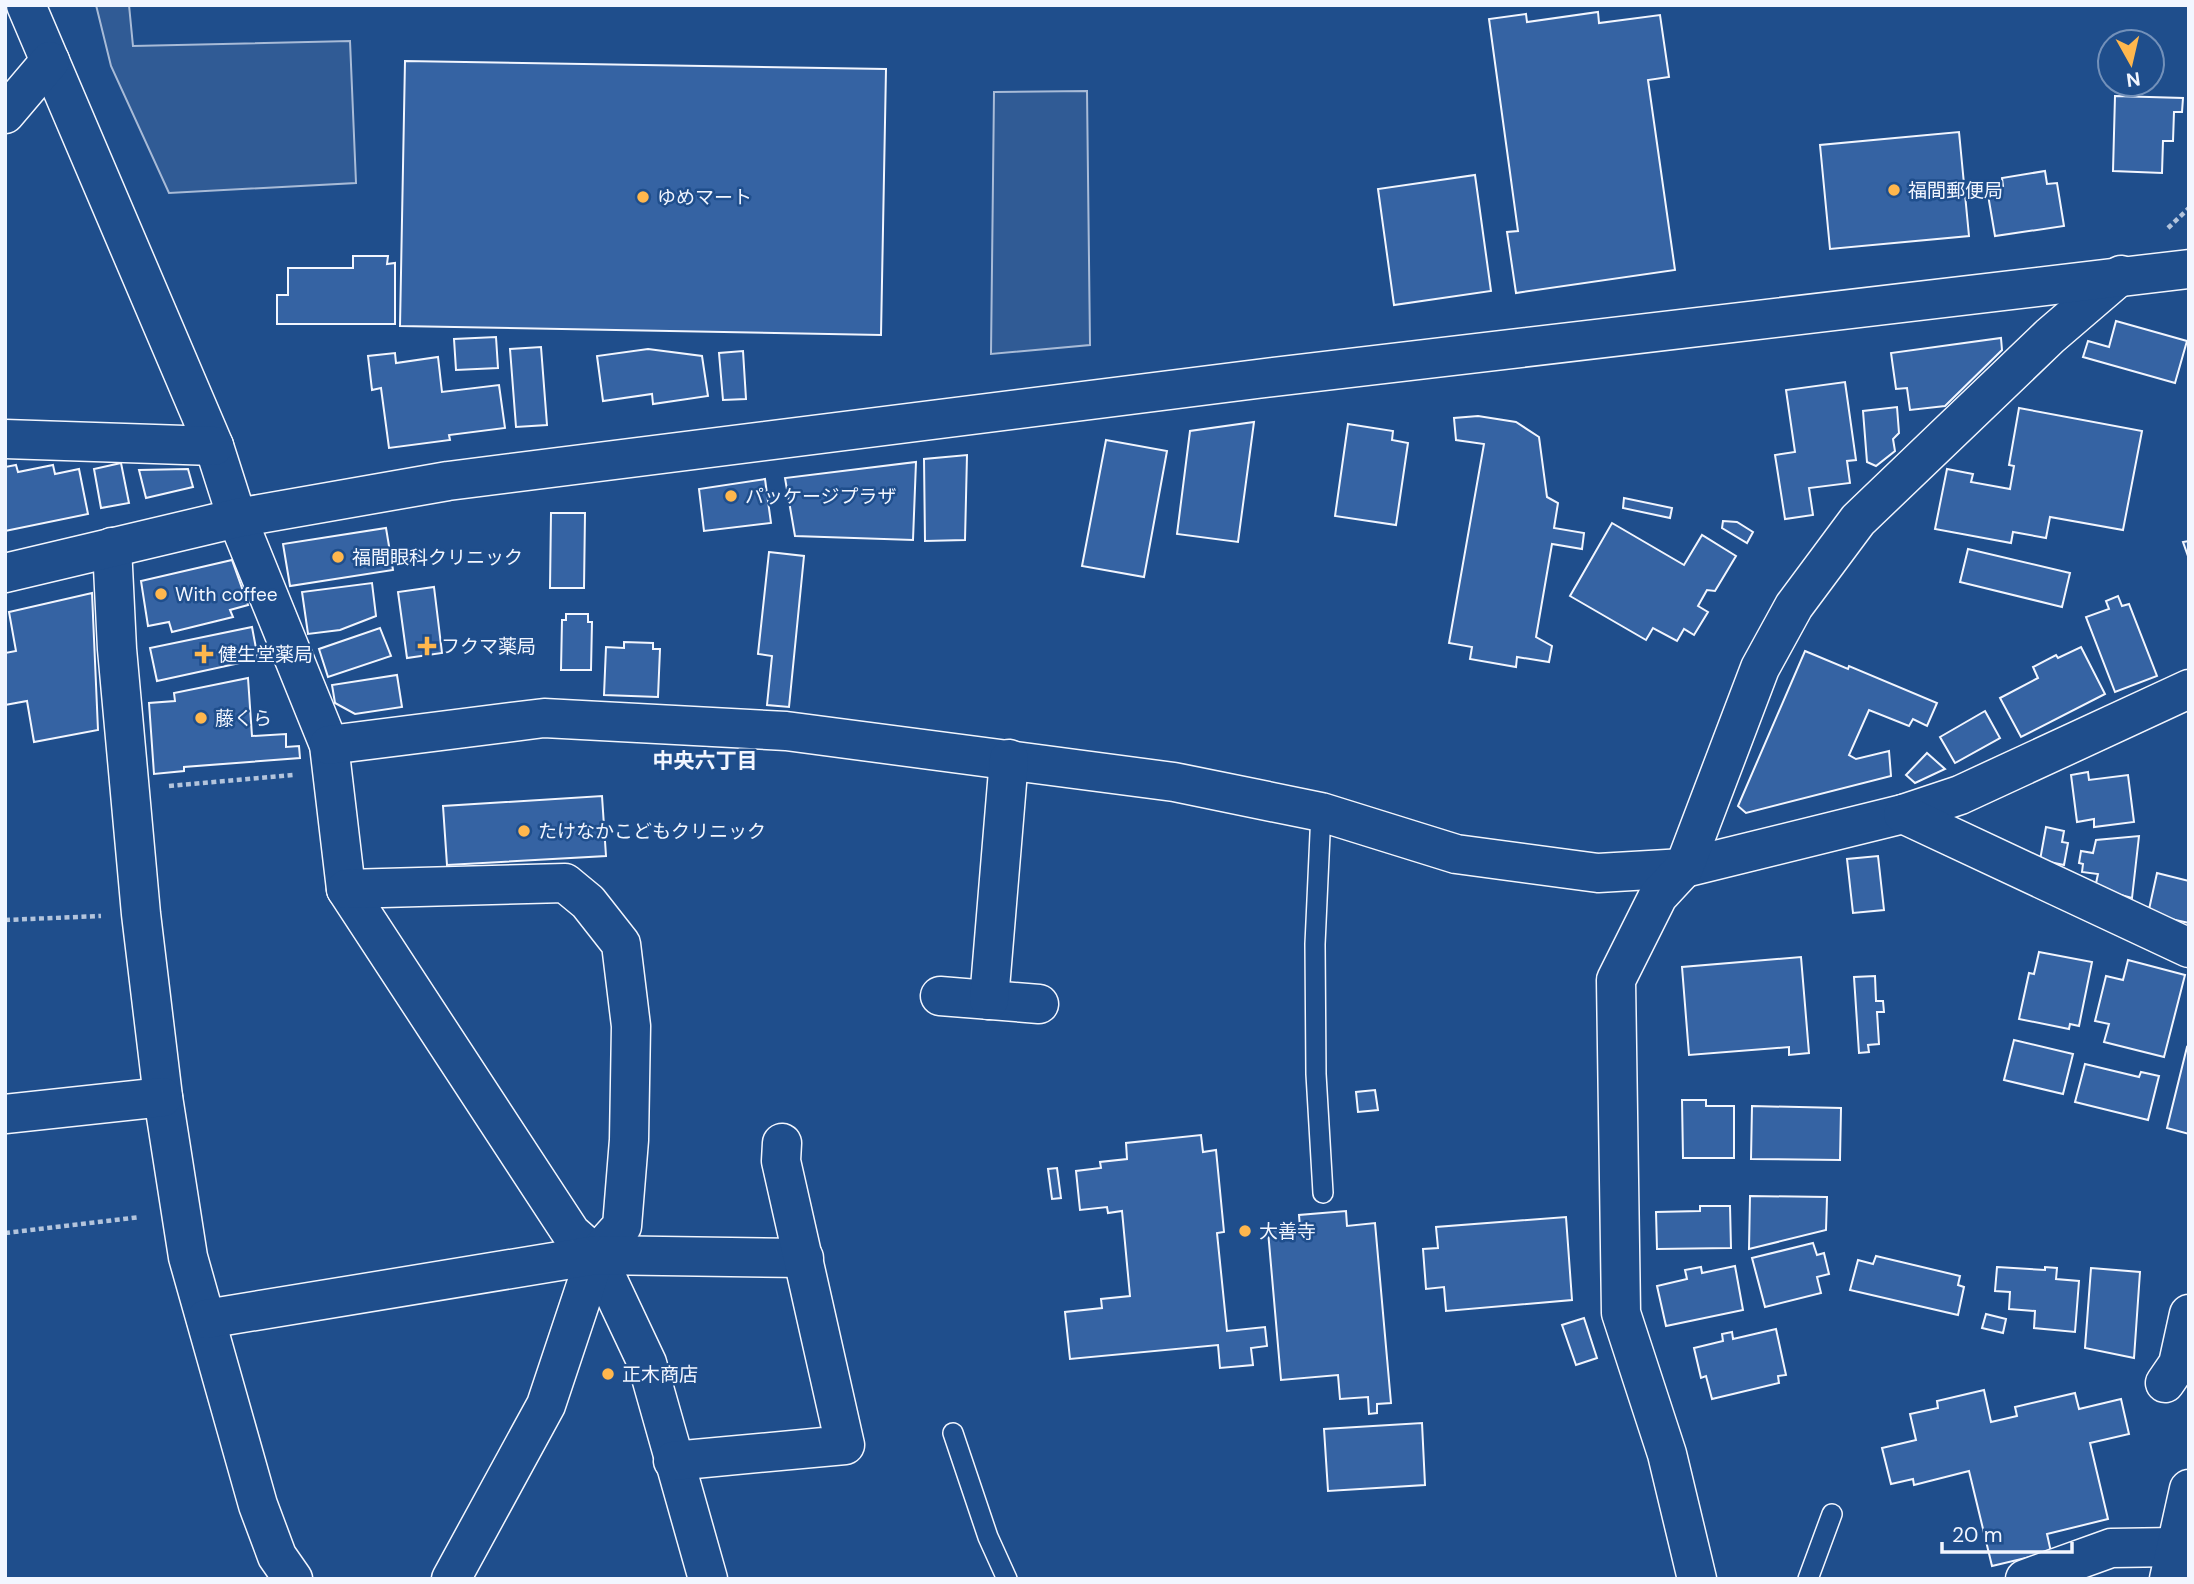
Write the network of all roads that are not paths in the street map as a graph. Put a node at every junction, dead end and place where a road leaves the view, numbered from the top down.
1 (26, 5) edge
2 (50, 61) junction
3 (5, 114) edge
4 (2189, 269) edge
5 (2120, 275) junction
6 (5, 439) edge
7 (214, 446) junction
8 (237, 518) junction
9 (112, 547) junction
10 (5, 573) edge
11 (2189, 689) edge
12 (331, 758) junction
13 (1009, 759) junction
14 (1321, 812) junction
15 (1903, 814) junction
16 (1684, 868) junction
17 (346, 889) junction
18 (2189, 948) edge
19 (940, 996) dead end
20 (989, 1000) junction
21 (1039, 1004) dead end
22 (163, 1097) junction
23 (5, 1114) edge
24 (782, 1143) dead end
25 (1323, 1193) dead end
26 (596, 1255) junction
27 (804, 1258) junction
28 (2189, 1314) edge
29 (206, 1319) junction
30 (2165, 1383) dead end
31 (953, 1433) dead end
32 (673, 1461) junction
33 (2189, 1489) edge
34 (1832, 1514) dead end
35 (2173, 1563) edge
36 (293, 1579) edge
37 (452, 1579) edge
38 (708, 1579) edge
39 (1007, 1579) edge
40 (1697, 1579) edge
41 (1808, 1579) edge
42 (2025, 1579) edge

1 - 2 street
2 - 3 street
2 - 7 street
4 - 5 street
5 - 8 street
5 - 16 street
6 - 7 street
7 - 8 street
8 - 9 street
8 - 12 street
9 - 10 street
9 - 22 street
11 - 15 street
12 - 13 street
12 - 17 street
13 - 14 street
13 - 20 street
14 - 16 street
14 - 25 lane
15 - 16 street
15 - 18 street
16 - 40 street
17 - 26 street
17 - 26 street
19 - 20 street
20 - 21 street
22 - 23 street
22 - 29 street
24 - 27 street
26 - 27 street
26 - 29 street
26 - 32 street
26 - 37 street
27 - 32 street
28 - 30 street
29 - 36 street
31 - 39 lane
32 - 38 street
33 - 35 street
34 - 41 lane
35 - 42 street

